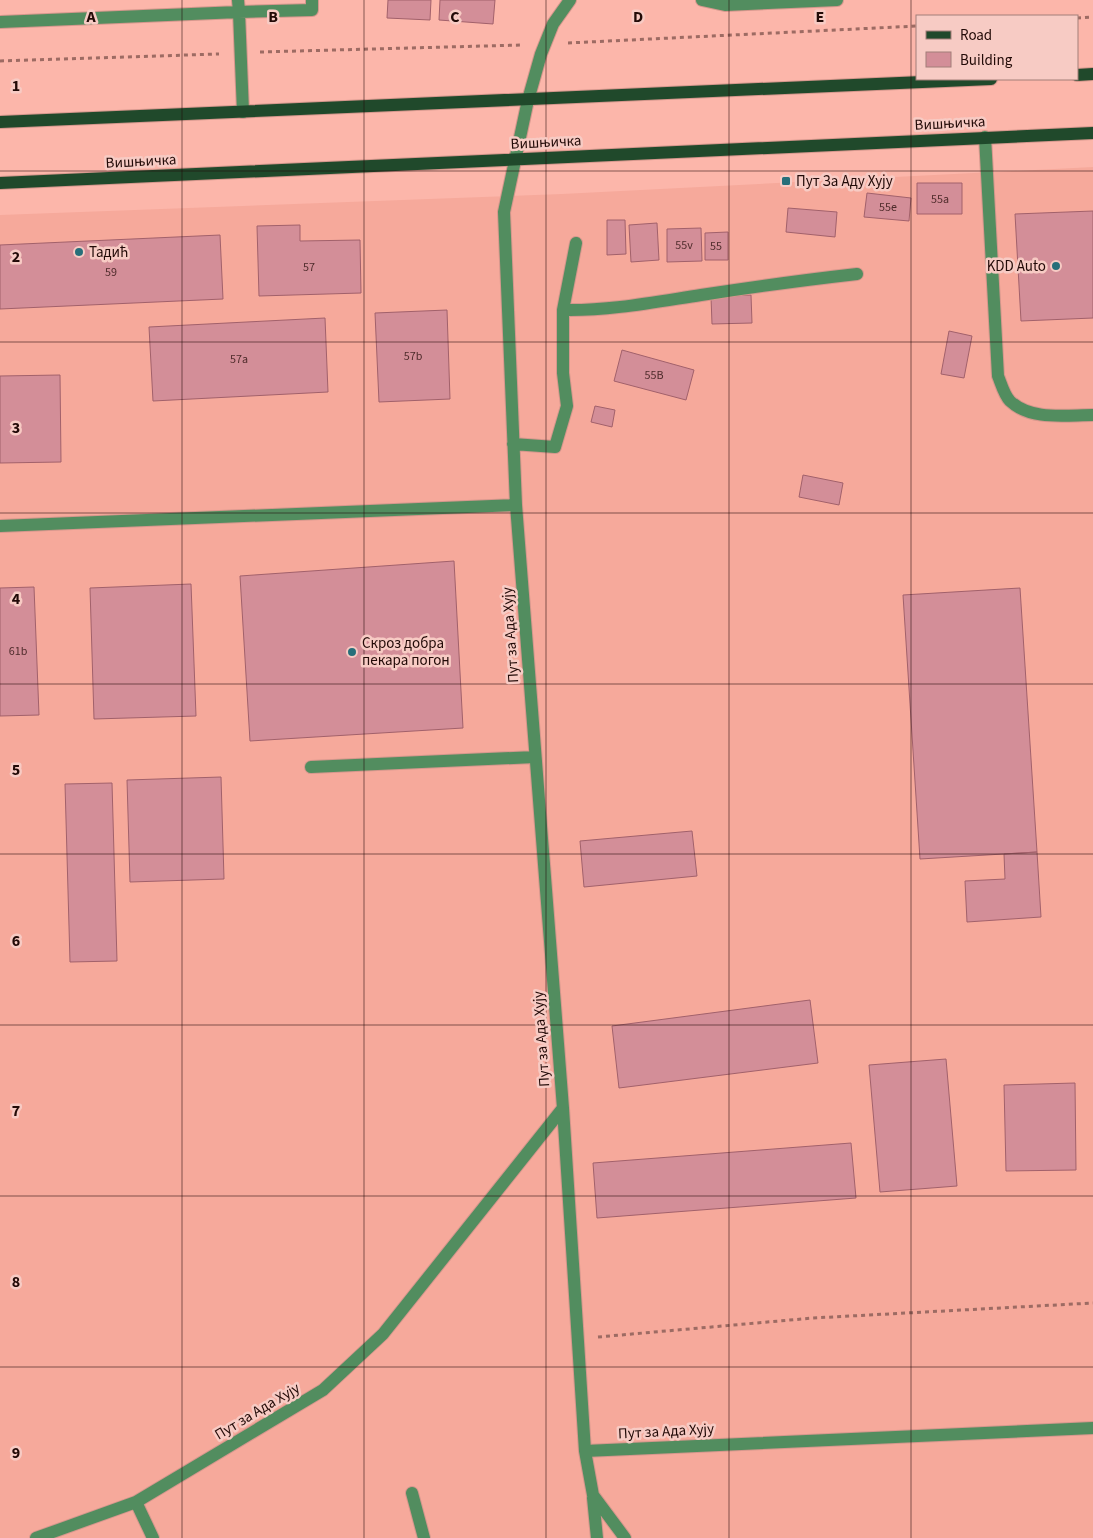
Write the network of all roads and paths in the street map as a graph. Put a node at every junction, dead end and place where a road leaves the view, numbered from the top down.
1 (312, 0) edge
2 (570, 0) edge
3 (702, 0) edge
4 (838, 0) edge
5 (238, 6) edge
6 (1093, 17) edge
7 (1078, 18) edge
8 (0, 22) edge
9 (916, 26) edge
10 (545, 44) junction
11 (240, 53) junction
12 (0, 61) edge
13 (1093, 74) edge
14 (1078, 75) edge
15 (969, 80) edge
16 (528, 100) junction
17 (242, 112) junction
18 (0, 122) edge
19 (1093, 133) edge
20 (986, 137) junction
21 (515, 160) junction
22 (0, 184) edge
23 (576, 243) dead end
24 (857, 274) dead end
25 (563, 310) junction
26 (1093, 415) edge
27 (513, 444) junction
28 (516, 505) junction
29 (0, 526) edge
30 (536, 757) junction
31 (312, 767) dead end
32 (563, 1108) junction
33 (1093, 1303) edge
34 (578, 1339) junction
35 (1093, 1428) edge
36 (585, 1451) junction
37 (412, 1493) dead end
38 (593, 1495) junction
39 (136, 1502) junction
40 (36, 1538) edge
41 (154, 1538) edge
42 (424, 1538) edge
43 (597, 1538) edge
44 (625, 1538) edge

1 - 5 lane
2 - 10 lane, Пут за Ада Хују
3 - 4 lane
5 - 8 lane
5 - 11 lane
6 - 7 path
9 - 10 path
10 - 11 path
10 - 16 lane, Пут за Ада Хују
11 - 12 path
11 - 17 lane
13 - 14 main road
15 - 16 main road
16 - 17 main road
16 - 21 lane, Пут за Ада Хују
17 - 18 main road
19 - 20 main road, Вишњичка
20 - 21 main road, Вишњичка
20 - 26 lane
21 - 22 main road, Вишњичка
21 - 27 lane, Пут за Ада Хују
23 - 25 lane
24 - 25 lane
25 - 27 lane
27 - 28 lane, Пут за Ада Хују
28 - 29 lane
28 - 30 lane, Пут за Ада Хују
30 - 31 lane
30 - 32 lane, Пут за Ада Хују
32 - 34 lane, Пут за Ада Хују
32 - 39 lane, Пут за Ада Хују
33 - 34 path
34 - 36 lane, Пут за Ада Хују
35 - 36 lane, Пут за Ада Хују
36 - 38 lane
37 - 42 lane
38 - 43 lane
38 - 44 lane
39 - 40 lane, Пут за Ада Хују
39 - 41 lane

